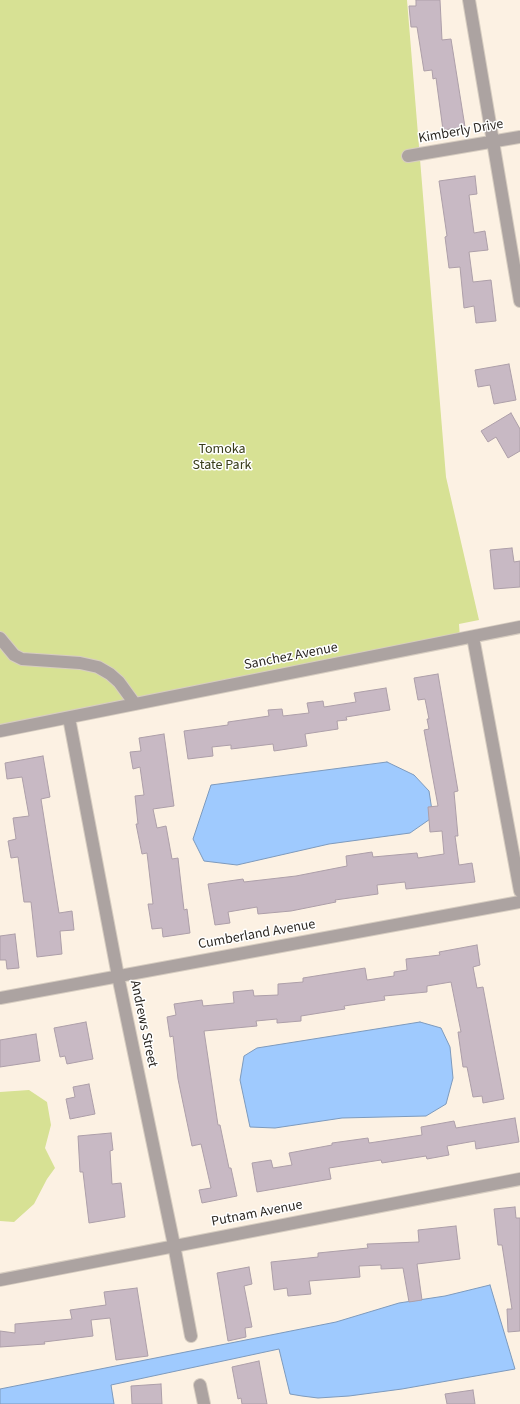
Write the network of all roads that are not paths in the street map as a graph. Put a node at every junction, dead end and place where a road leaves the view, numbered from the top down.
1 (469, 0) edge
2 (520, 137) edge
3 (492, 141) junction
4 (408, 156) dead end
5 (520, 301) edge
6 (520, 627) edge
7 (473, 637) junction
8 (0, 638) edge
9 (135, 704) junction
10 (68, 718) junction
11 (0, 730) edge
12 (520, 891) edge
13 (520, 902) edge
14 (118, 976) junction
15 (0, 998) edge
16 (520, 1179) edge
17 (174, 1245) junction
18 (0, 1280) edge
19 (191, 1336) dead end
20 (200, 1385) dead end
21 (204, 1404) edge

1 - 3 street
2 - 3 street, Kimberly Drive
3 - 4 street, Kimberly Drive
3 - 5 street
6 - 7 street, Sanchez Avenue
7 - 9 street, Sanchez Avenue
7 - 12 street
8 - 9 street
9 - 10 street, Sanchez Avenue
10 - 11 street, Sanchez Avenue
10 - 14 street, Andrews Street
13 - 14 street, Cumberland Avenue
14 - 15 street, Cumberland Avenue
14 - 17 street, Andrews Street
16 - 17 street, Putnam Avenue
17 - 18 street, Putnam Avenue
17 - 19 street, Andrews Street
20 - 21 street

